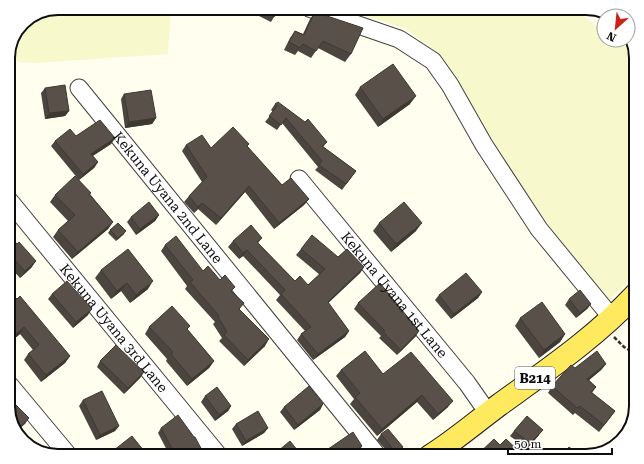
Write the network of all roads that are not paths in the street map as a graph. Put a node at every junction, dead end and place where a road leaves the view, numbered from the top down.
1 (330, 15) edge
2 (79, 88) dead end
3 (299, 178) dead end
4 (15, 208) edge
5 (629, 301) edge
6 (608, 322) junction
7 (15, 391) edge
8 (488, 413) junction
9 (63, 449) edge
10 (214, 449) edge
11 (372, 449) edge
12 (441, 449) edge

1 - 6 street
2 - 11 street, Kekuna Uyana 2nd Lane
3 - 8 street, Kekuna Uyana 1st Lane
4 - 10 street, Kekuna Uyana 3rd Lane
5 - 6 main road, B214
6 - 8 main road, B214
7 - 9 street
8 - 12 main road, B214

